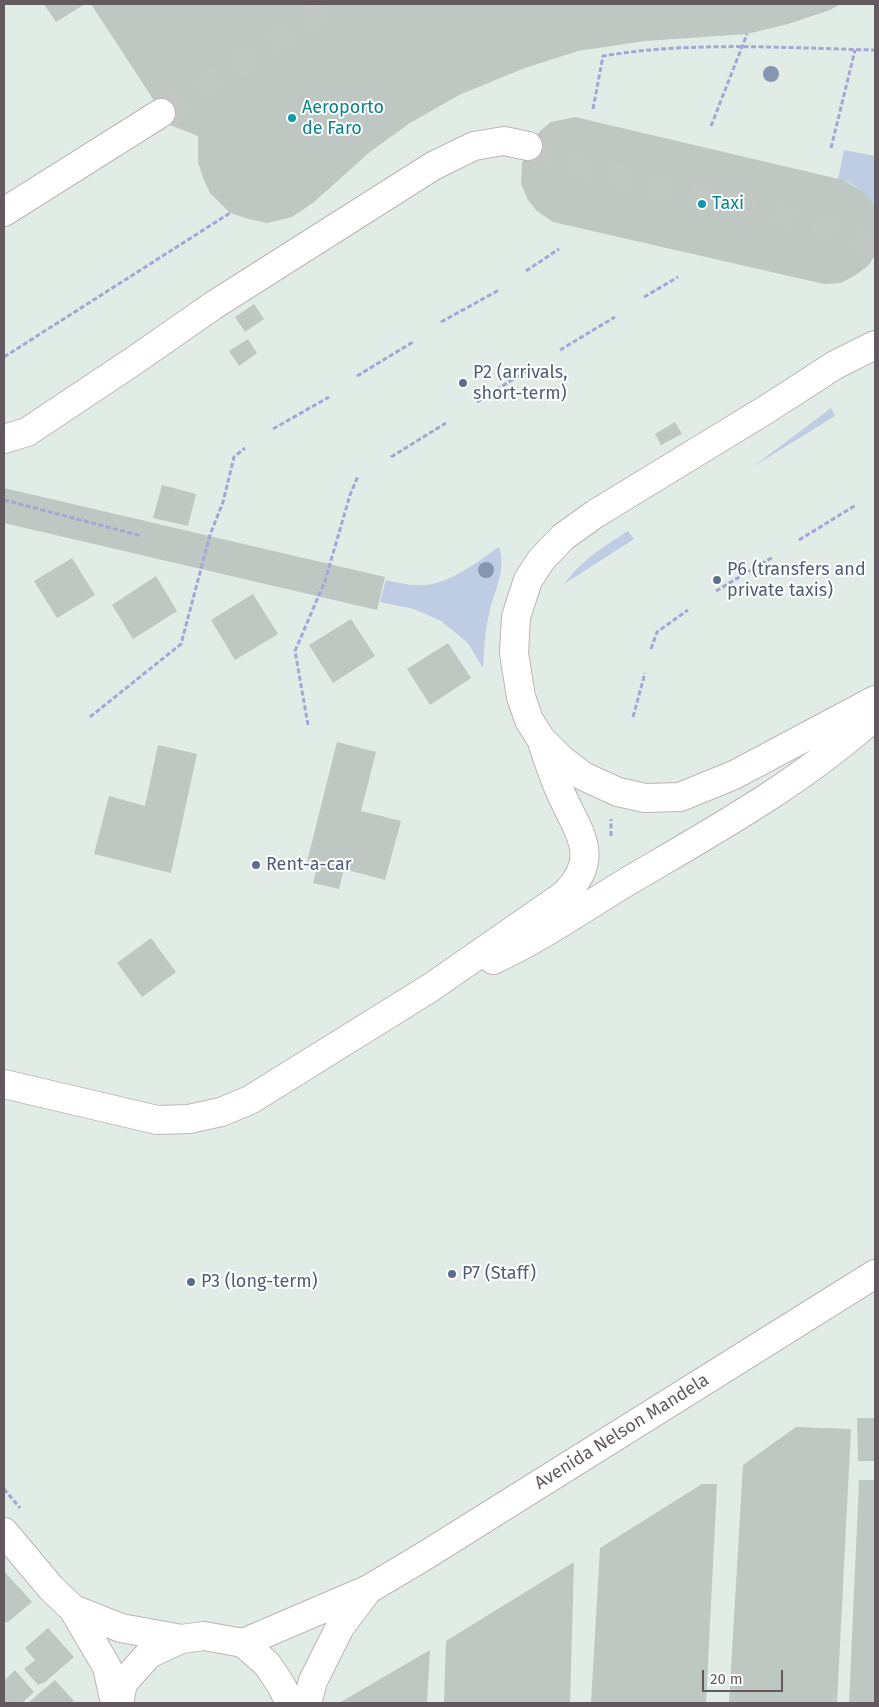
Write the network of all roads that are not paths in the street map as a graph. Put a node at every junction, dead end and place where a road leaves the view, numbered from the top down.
1 (161, 113) tunnel mouth
2 (528, 146) tunnel mouth
3 (4, 212) edge
4 (875, 345) edge
5 (4, 439) edge
6 (875, 700) edge
7 (875, 716) edge
8 (541, 739) junction
9 (430, 988) junction
10 (4, 1084) edge
11 (875, 1274) edge
12 (4, 1532) edge
13 (369, 1589) junction
14 (73, 1609) junction
15 (181, 1639) junction
16 (243, 1643) junction
17 (117, 1703) edge
18 (290, 1703) edge
19 (307, 1703) edge

1 - 3 street
2 - 5 street
4 - 8 street
6 - 8 street
7 - 9 street
8 - 9 street
9 - 10 street
11 - 13 street, Avenida Nelson Mandela
12 - 14 street
13 - 16 street
13 - 19 street
14 - 15 street
14 - 17 street
15 - 16 street
15 - 17 street
16 - 18 street

